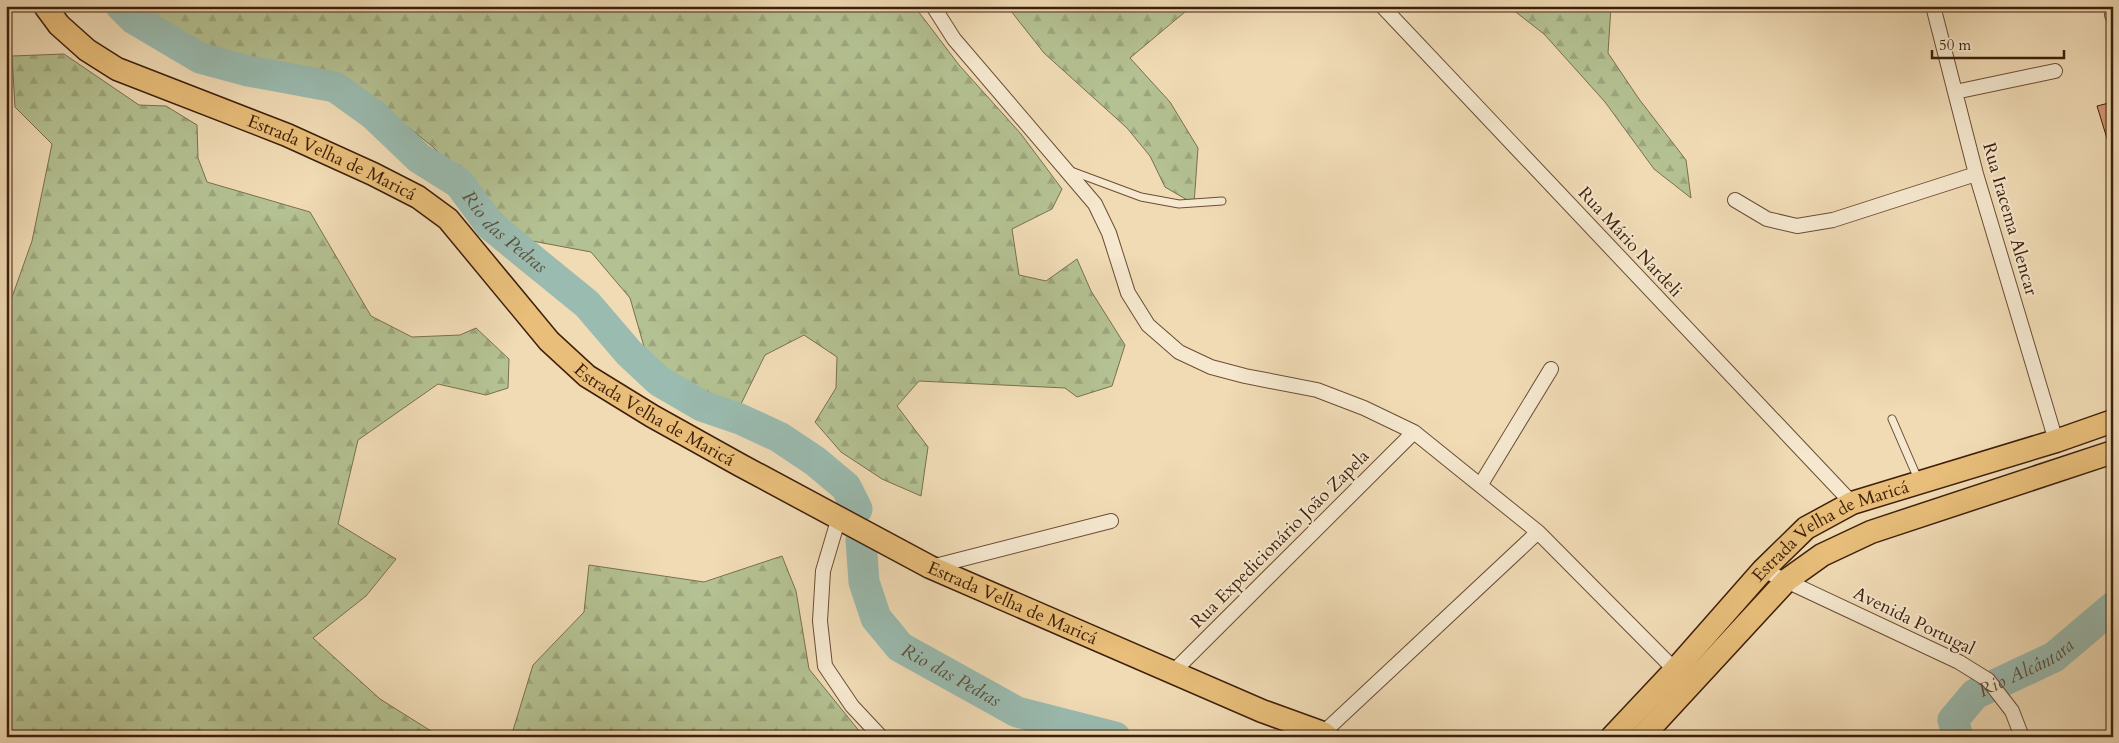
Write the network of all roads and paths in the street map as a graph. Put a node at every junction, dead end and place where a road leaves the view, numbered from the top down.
1 (46, 6) edge
2 (933, 6) edge
3 (1382, 6) edge
4 (1933, 6) edge
5 (2055, 71) dead end
6 (1955, 92) junction
7 (1068, 170) junction
8 (1976, 174) junction
9 (1735, 200) dead end
10 (1222, 201) dead end
11 (1550, 370) dead end
12 (1892, 419) dead end
13 (2113, 421) edge
14 (1414, 432) junction
15 (2056, 441) junction
16 (2113, 452) edge
17 (1919, 482) junction
18 (1481, 484) junction
19 (1852, 503) junction
20 (839, 517) junction
21 (1111, 521) dead end
22 (1538, 532) junction
23 (930, 567) junction
24 (1763, 570) junction
25 (1787, 580) junction
26 (1675, 670) junction
27 (1172, 673) junction
28 (1325, 735) edge
29 (881, 737) edge
30 (1612, 737) edge
31 (1642, 737) edge
32 (2022, 737) edge

1 - 20 main road, Estrada Velha de Maricá
2 - 7 street
3 - 19 street, Rua Mário Nardeli
4 - 6 street, Rua Iracema Alencar
5 - 6 street
6 - 8 street, Rua Iracema Alencar
7 - 10 lane
7 - 14 street
8 - 9 street
8 - 15 street, Rua Iracema Alencar
11 - 18 street
12 - 17 lane
13 - 15 main road, Estrada Velha de Maricá
14 - 18 street
14 - 27 street, Rua Expedicionário João Zapela
15 - 17 main road, Estrada Velha de Maricá
16 - 25 main road, Estrada Velha de Maricá
17 - 19 main road, Estrada Velha de Maricá
18 - 22 street
19 - 24 main road, Estrada Velha de Maricá
20 - 23 main road, Estrada Velha de Maricá
20 - 29 street
21 - 23 street
22 - 26 street
22 - 28 street
23 - 27 main road, Estrada Velha de Maricá
24 - 25 street, Avenida Portugal
24 - 26 main road, Estrada Velha de Maricá
25 - 31 main road, Estrada Velha de Maricá
25 - 32 street, Avenida Portugal
26 - 30 main road, Estrada Velha de Maricá
27 - 28 main road, Estrada Velha de Maricá

